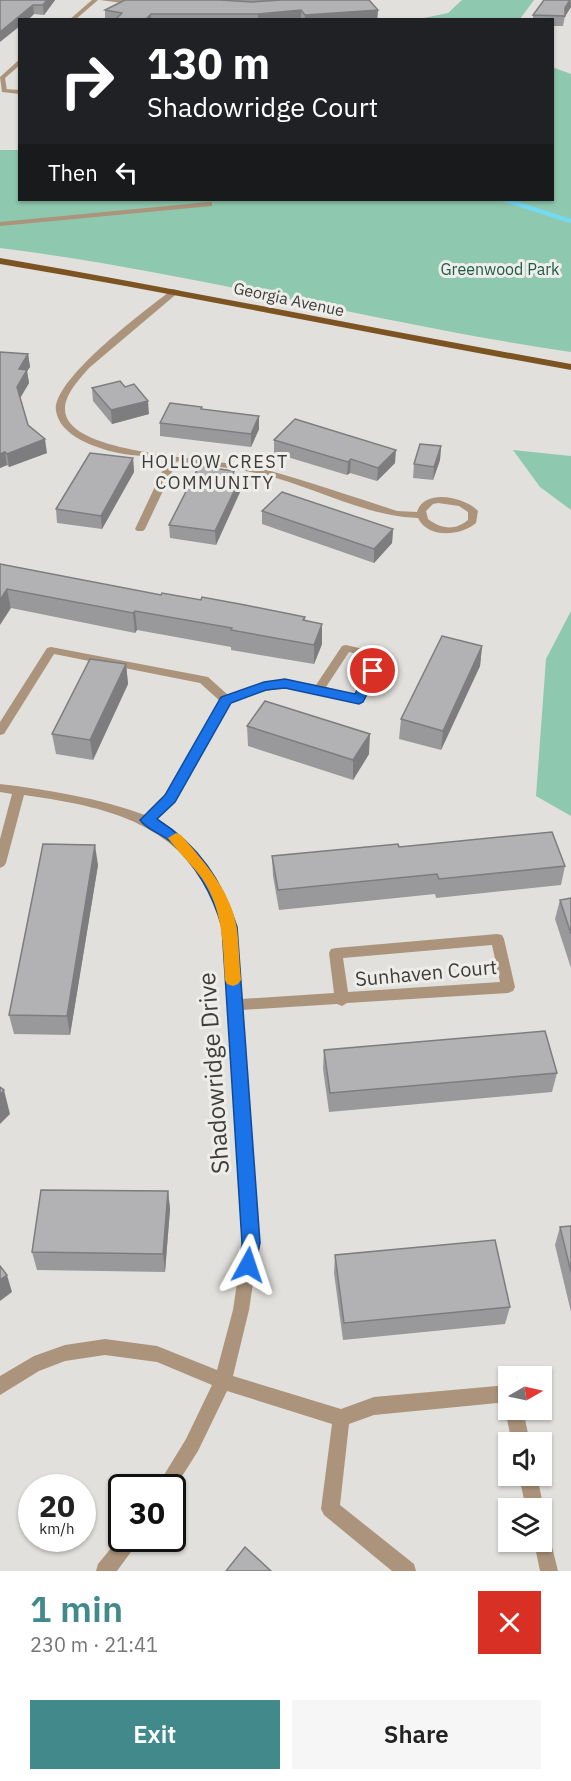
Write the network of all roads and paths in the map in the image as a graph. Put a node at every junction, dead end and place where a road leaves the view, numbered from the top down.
1 (95, 0) edge
2 (103, 0) edge
3 (146, 4) edge
4 (73, 18) edge
5 (18, 63) edge
6 (18, 92) edge
7 (163, 201) edge
8 (209, 204) dead end
9 (165, 208) junction
10 (0, 224) edge
11 (0, 261) edge
12 (176, 291) junction
13 (571, 367) edge
14 (173, 459) junction
15 (420, 515) junction
16 (140, 529) dead end
17 (318, 691) junction
18 (226, 700) junction
19 (0, 731) edge
20 (0, 788) edge
21 (20, 790) junction
22 (147, 820) junction
23 (0, 863) edge
24 (342, 1000) junction
25 (235, 1005) junction
26 (223, 1381) junction
27 (0, 1386) edge
28 (498, 1394) edge
29 (340, 1418) junction
30 (174, 1474) edge
31 (120, 1552) edge
32 (545, 1552) edge
33 (105, 1571) edge
34 (407, 1571) edge
35 (549, 1571) edge

1 - 4 street
2 - 3 street
5 - 6 street
7 - 9 street
8 - 9 street
9 - 10 street
11 - 12 main road, Georgia Avenue
12 - 13 main road, Georgia Avenue
12 - 14 street
14 - 15 street
14 - 16 street
15 - 15 street
17 - 17 street
17 - 18 street
18 - 19 street
18 - 22 street
20 - 21 street, Shadowridge Drive
21 - 22 street, Shadowridge Drive
21 - 23 street
22 - 25 street, Shadowridge Drive
24 - 24 street, Sunhaven Court
24 - 25 street, Sunhaven Court
25 - 26 street, Shadowridge Drive
26 - 27 street
26 - 29 street
26 - 30 street, Shadowridge Drive
28 - 29 street
29 - 34 street
31 - 33 street
32 - 35 street

